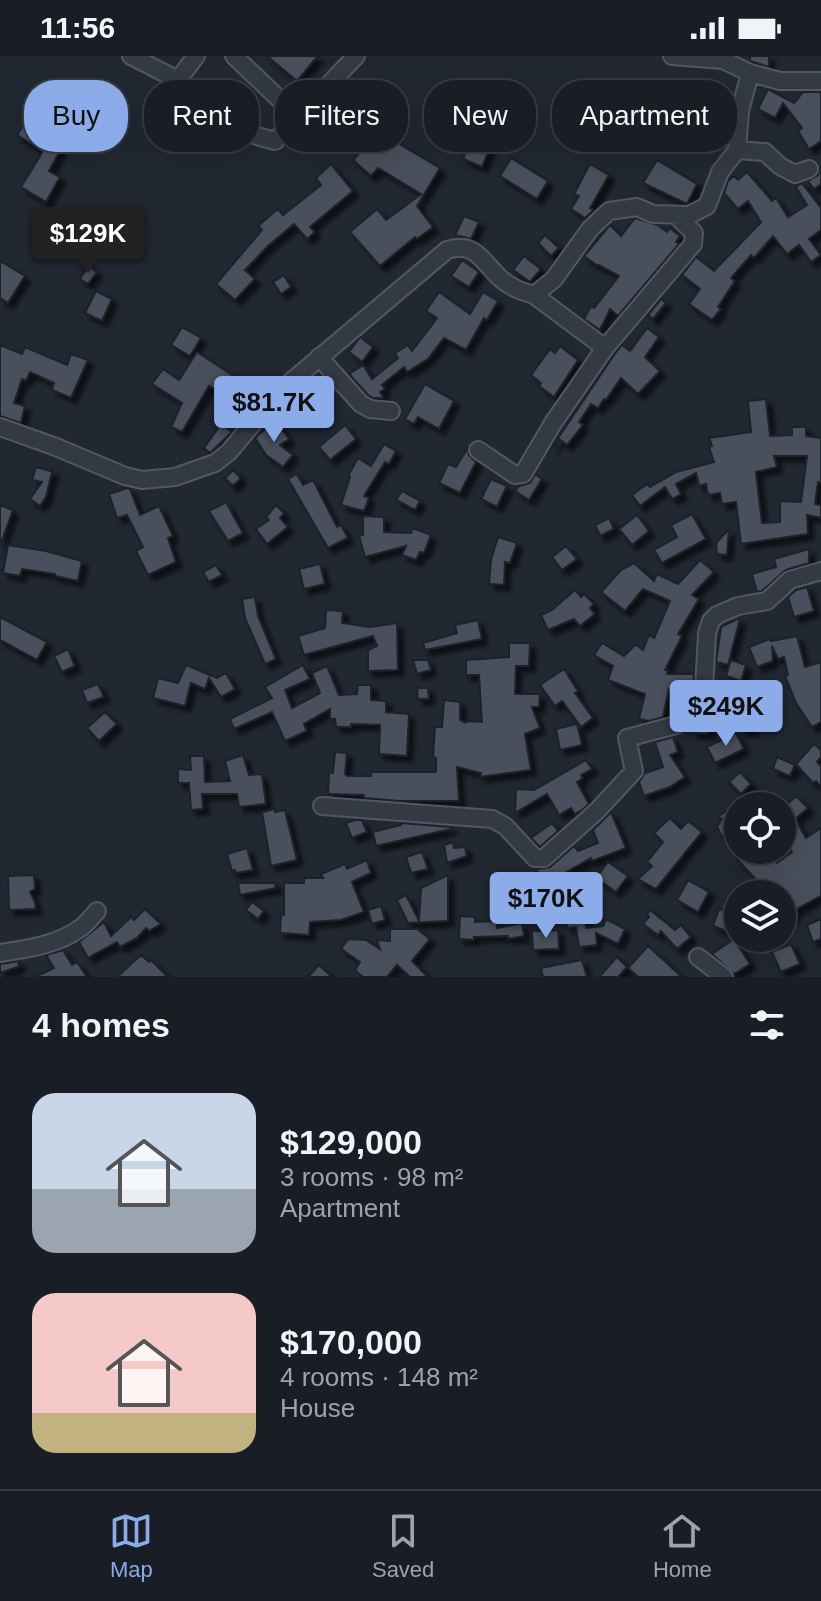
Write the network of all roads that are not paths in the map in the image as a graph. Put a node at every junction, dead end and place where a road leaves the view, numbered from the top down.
1 (131, 56) edge
2 (196, 56) edge
3 (234, 56) edge
4 (356, 56) edge
5 (672, 56) edge
6 (750, 73) junction
7 (178, 80) joint
8 (333, 80) edge
9 (821, 81) edge
10 (275, 95) edge
11 (737, 150) joint
12 (735, 152) edge
13 (809, 169) dead end
14 (676, 215) junction
15 (534, 295) junction
16 (605, 348) junction
17 (319, 357) junction
18 (391, 411) dead end
19 (0, 427) edge
20 (478, 450) dead end
21 (821, 571) edge
22 (322, 806) dead end
23 (97, 911) dead end
24 (0, 953) edge
25 (698, 957) dead end
26 (724, 977) edge

1 - 7 street
2 - 7 street
3 - 10 street
4 - 8 street
5 - 6 street
6 - 9 street
6 - 11 street
11 - 13 street
12 - 14 street
14 - 15 street
14 - 16 street
15 - 16 street
15 - 17 street
16 - 20 street
17 - 18 street
17 - 19 street
21 - 22 street
23 - 24 street
25 - 26 street

